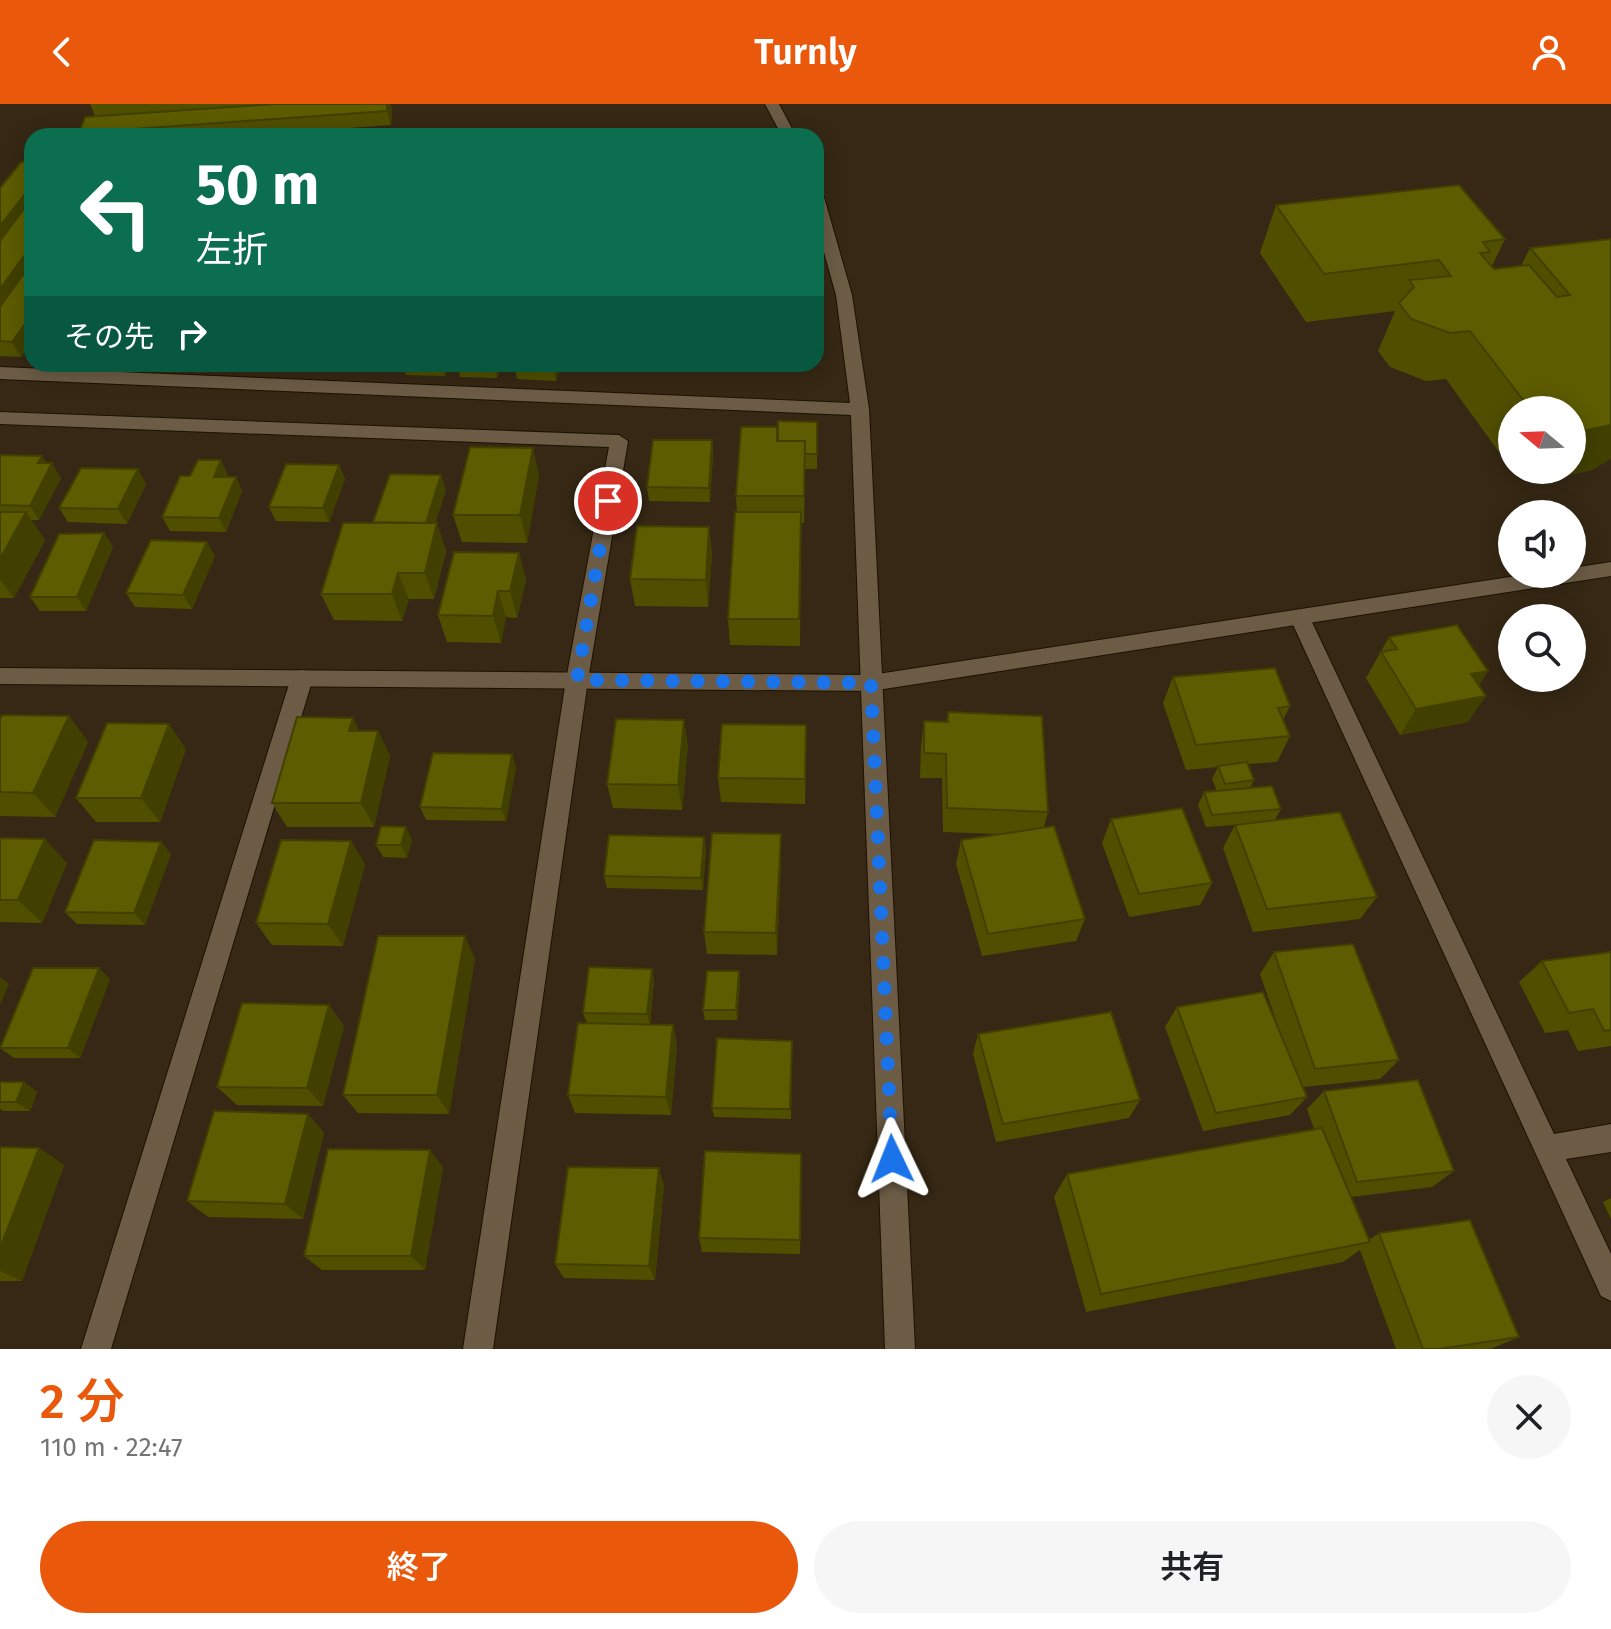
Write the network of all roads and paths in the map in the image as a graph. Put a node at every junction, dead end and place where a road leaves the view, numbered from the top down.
1 (772, 104) edge
2 (785, 128) edge
3 (824, 225) edge
4 (0, 373) edge
5 (860, 409) junction
6 (0, 418) edge
7 (1611, 569) edge
8 (1300, 618) junction
9 (302, 678) junction
10 (1, 679) edge
11 (577, 680) junction
12 (871, 683) junction
13 (1611, 1138) edge
14 (1549, 1148) junction
15 (1611, 1286) edge
16 (96, 1349) edge
17 (478, 1349) edge
18 (900, 1349) edge

1 - 2 street
3 - 5 street
4 - 5 street
5 - 12 street
6 - 11 street
7 - 8 street
8 - 12 street
8 - 14 street
9 - 10 street
9 - 11 street
9 - 16 street
11 - 12 street
11 - 17 street
12 - 18 street
13 - 14 street
14 - 15 street

